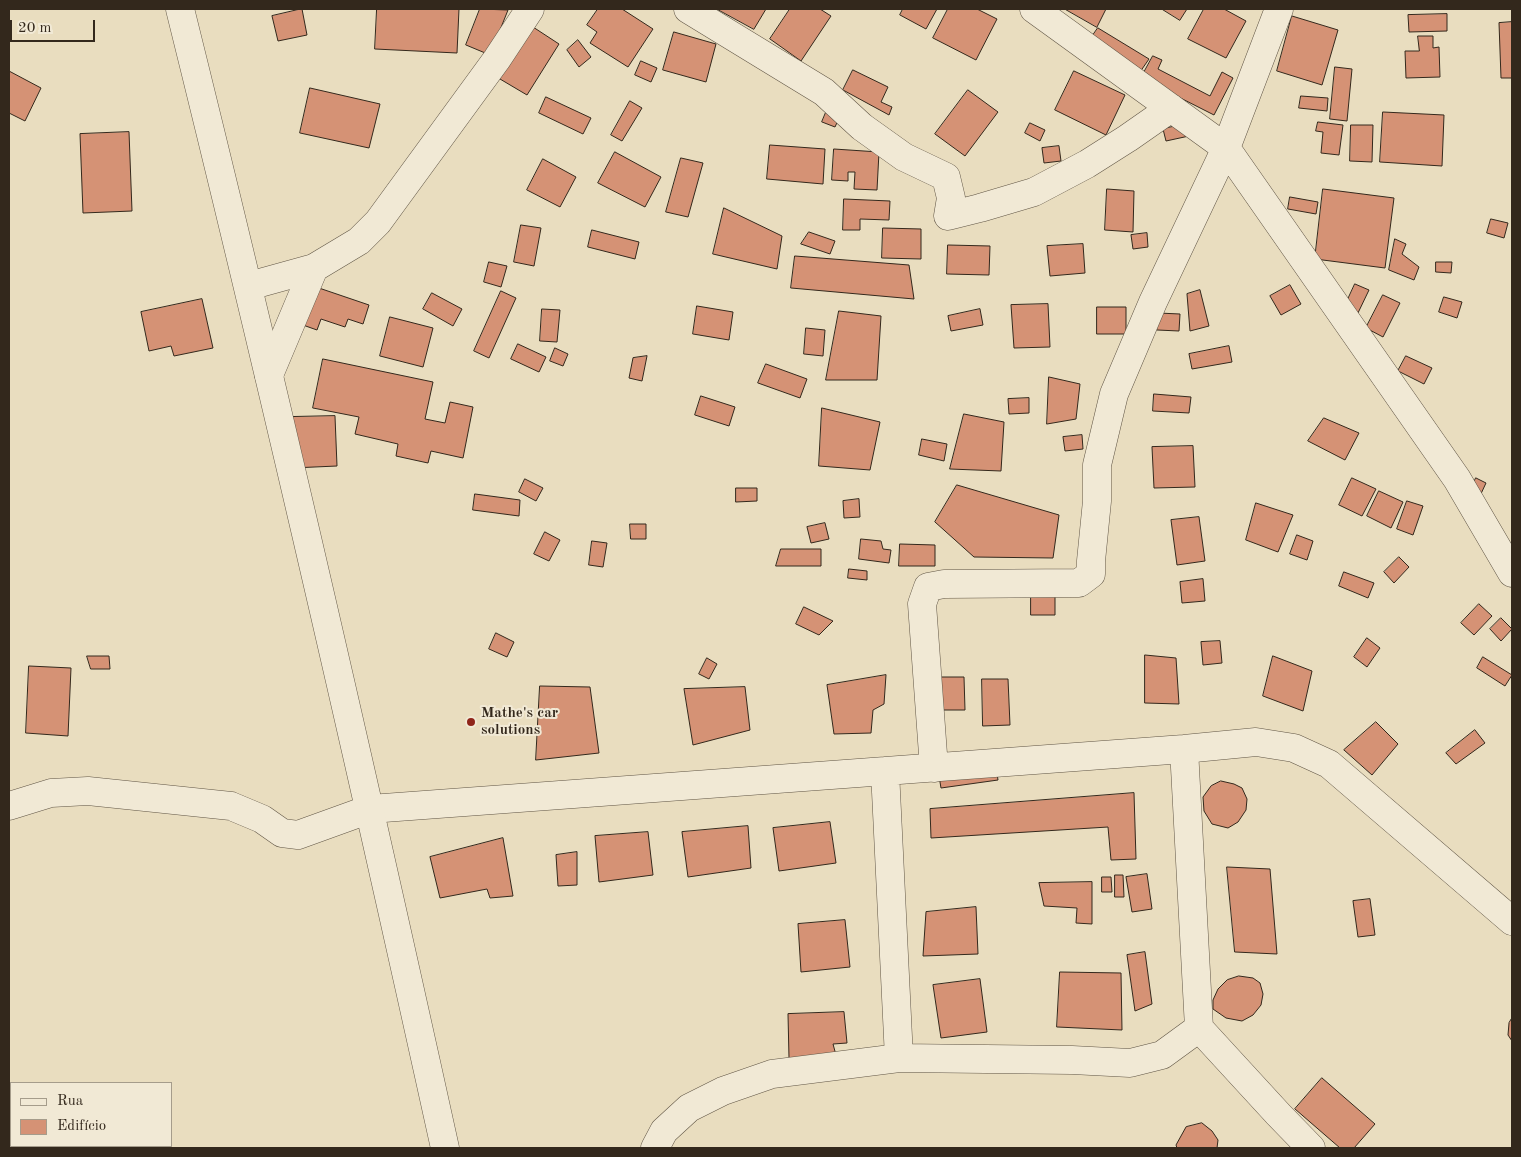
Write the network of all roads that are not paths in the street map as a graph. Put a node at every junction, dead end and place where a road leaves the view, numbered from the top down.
1 (180, 9) edge
2 (530, 9) edge
3 (688, 9) edge
4 (1034, 9) edge
5 (1280, 9) edge
6 (1171, 108) junction
7 (1226, 148) junction
8 (314, 268) junction
9 (248, 286) junction
10 (269, 375) junction
11 (1512, 573) edge
12 (1184, 749) junction
13 (934, 768) junction
14 (885, 771) junction
15 (9, 806) edge
16 (370, 810) junction
17 (1512, 921) edge
18 (1199, 1028) junction
19 (899, 1058) junction
20 (445, 1148) edge
21 (655, 1148) edge
22 (1311, 1148) edge

1 - 9 street
2 - 8 street
3 - 6 street
4 - 6 street
5 - 7 street
6 - 7 street
7 - 11 street
7 - 13 street
8 - 9 street
8 - 10 street
9 - 10 street
10 - 16 street
12 - 13 street
12 - 17 street
12 - 18 street
13 - 14 street
14 - 16 street
14 - 19 street
15 - 16 street
16 - 20 street
18 - 19 street
18 - 22 street
19 - 21 street

